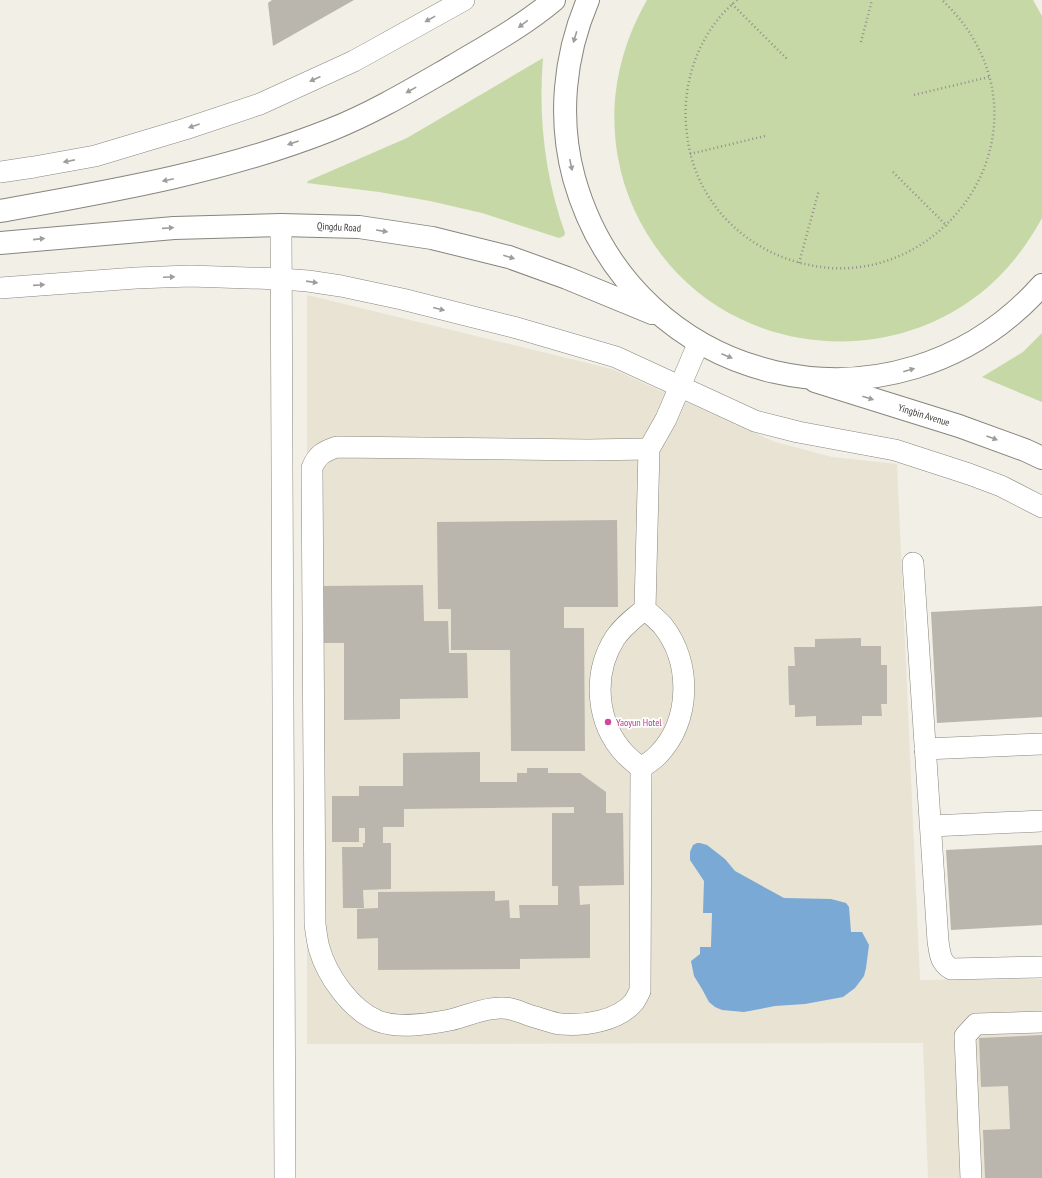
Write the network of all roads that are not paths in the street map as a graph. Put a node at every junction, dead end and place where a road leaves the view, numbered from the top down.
1 (464, 0) edge
2 (554, 0) edge
3 (588, 0) edge
4 (0, 172) edge
5 (0, 211) edge
6 (281, 225) junction
7 (0, 243) edge
8 (281, 279) junction
9 (1042, 285) edge
10 (0, 288) edge
11 (665, 318) junction
12 (699, 342) junction
13 (804, 378) junction
14 (680, 387) junction
15 (649, 449) junction
16 (1042, 458) edge
17 (1042, 507) edge
18 (913, 563) dead end
19 (645, 609) junction
20 (1042, 744) edge
21 (925, 749) junction
22 (641, 768) junction
23 (1042, 821) edge
24 (931, 826) junction
25 (1042, 967) edge
26 (1042, 1022) edge
27 (285, 1178) edge
28 (971, 1178) edge

1 -> 4 street
2 -> 5 main road
3 -> 11 main road
7 -> 6 main road, Qingdu Road
6 - 8 street
6 -> 11 main road, Qingdu Road
10 -> 8 street
8 -> 14 street
8 - 27 street
13 -> 9 main road
11 - 12 main road
12 -> 13 main road
12 - 14 street
13 -> 16 main road, Yingbin Avenue
14 - 15 street
14 - 17 street
15 - 19 street
15 - 22 street
18 - 21 street
19 - 22 street
19 - 22 street
20 - 21 street
21 - 24 street
23 - 24 street
24 - 25 street
26 - 28 street

